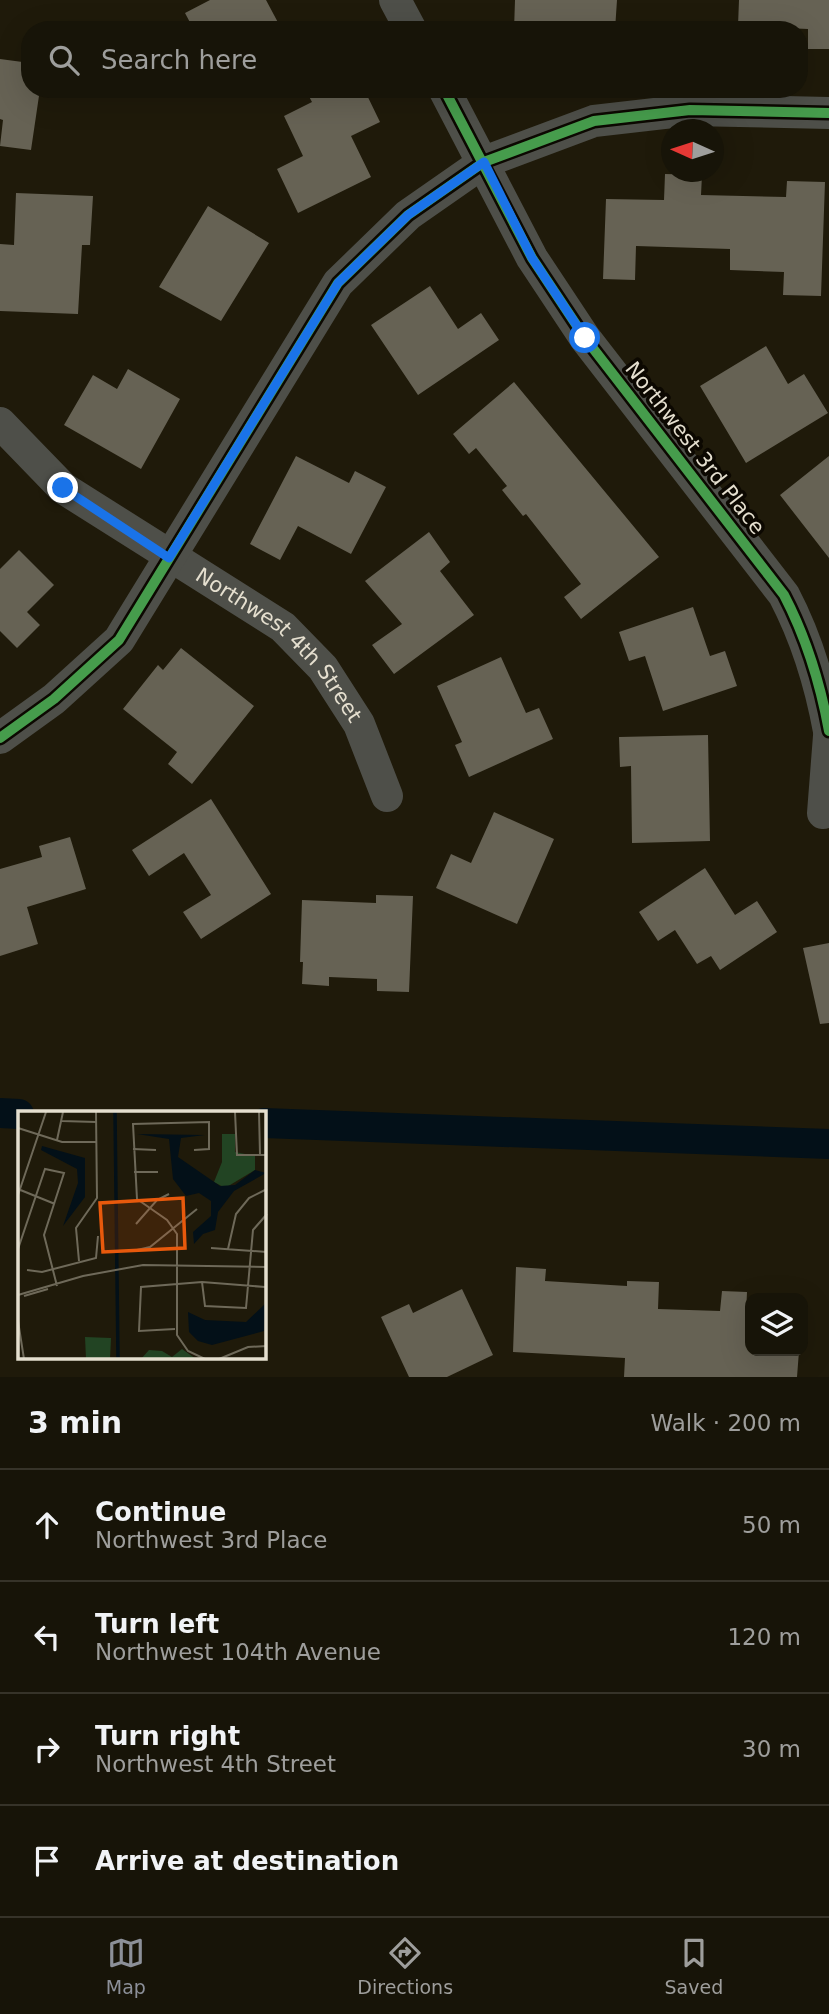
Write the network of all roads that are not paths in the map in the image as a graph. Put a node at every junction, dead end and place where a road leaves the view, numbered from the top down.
1 (395, 0) edge
2 (406, 21) edge
3 (449, 98) edge
4 (829, 113) edge
5 (484, 162) junction
6 (0, 423) edge
7 (169, 558) junction
8 (829, 733) edge
9 (0, 738) edge
10 (387, 796) dead end
11 (823, 813) dead end

1 - 2 street
3 - 5 street, Northwest 3rd Place
4 - 5 street
5 - 7 street
5 - 8 street, Northwest 3rd Place
6 - 7 street, Northwest 4th Street
7 - 9 street
7 - 10 street, Northwest 4th Street
8 - 11 street, Northwest 3rd Place

